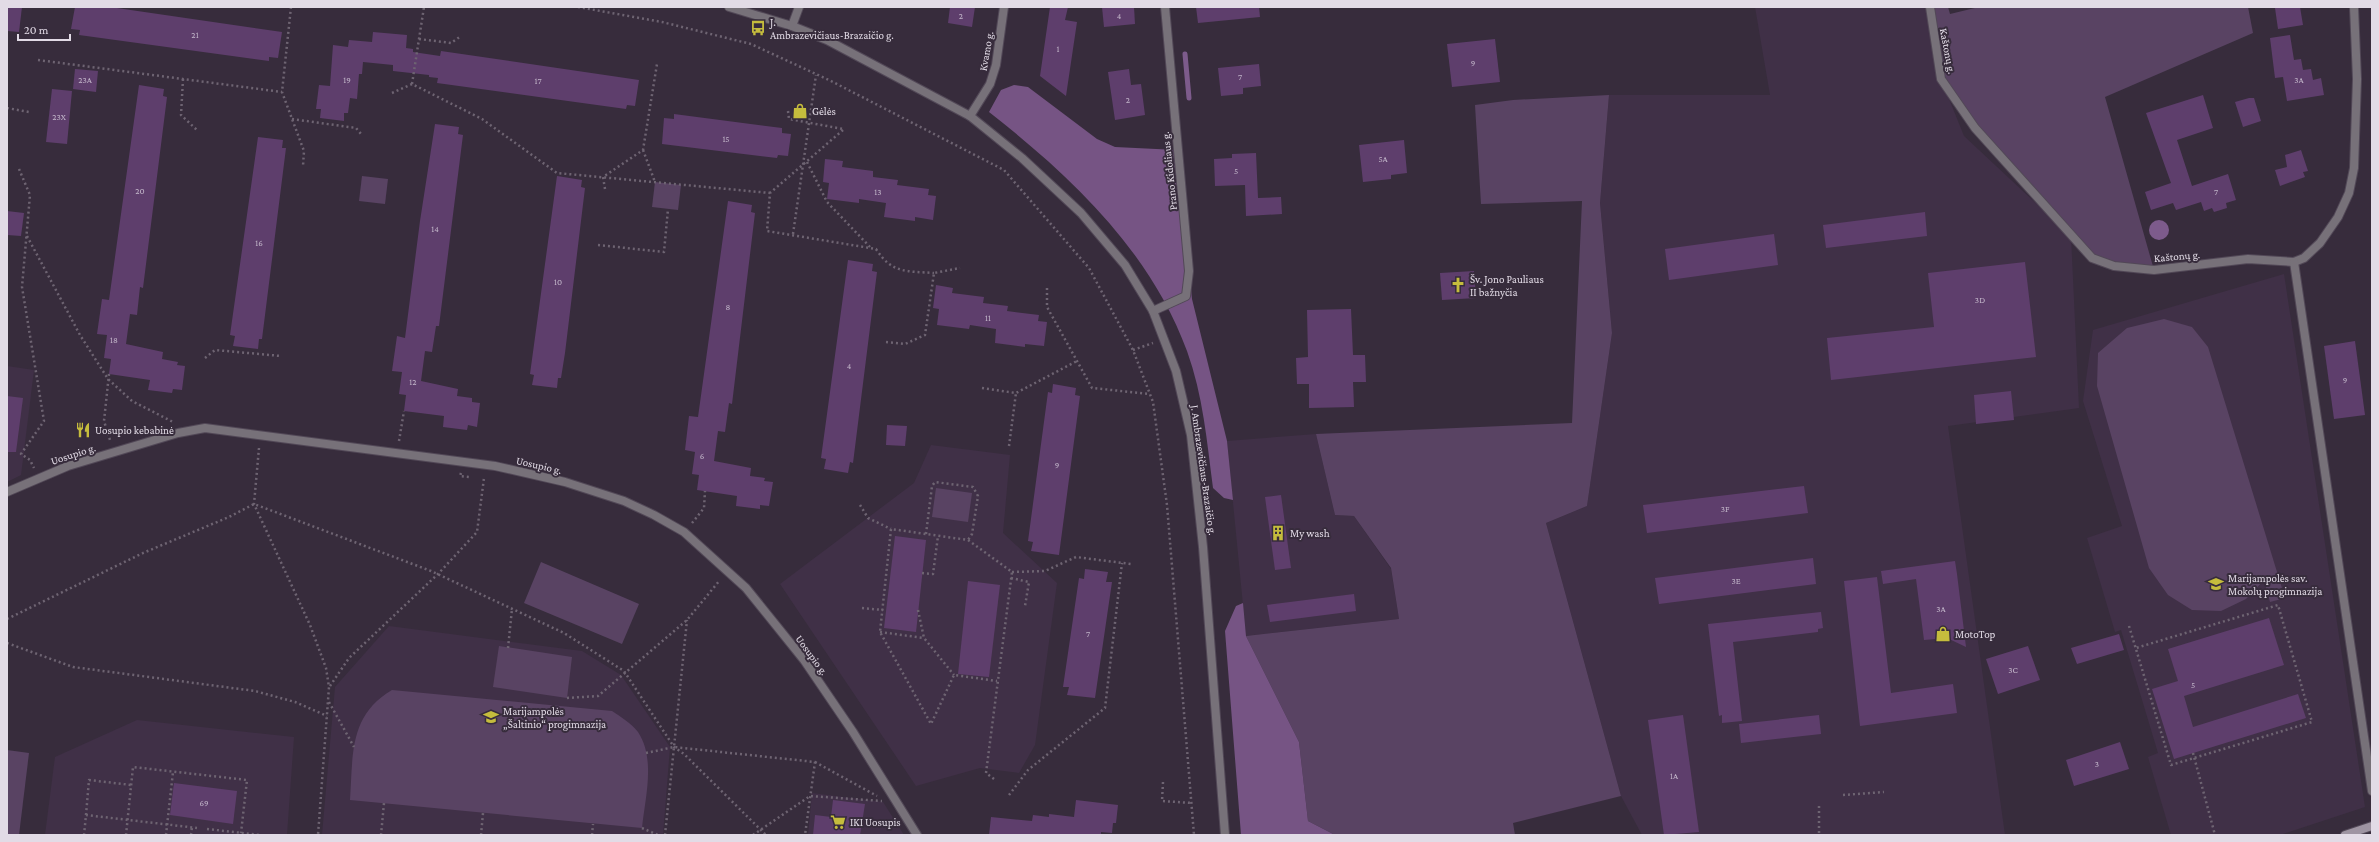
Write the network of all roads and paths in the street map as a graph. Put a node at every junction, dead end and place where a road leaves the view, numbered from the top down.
1 (291, 7) edge
2 (424, 7) edge
3 (578, 7) edge
4 (729, 7) edge
5 (799, 7) edge
6 (1004, 7) edge
7 (1165, 7) edge
8 (1930, 7) edge
9 (2354, 7) edge
10 (792, 26) junction
11 (462, 36) dead end
12 (419, 39) junction
13 (38, 60) dead end
14 (657, 64) dead end
15 (816, 74) junction
16 (183, 79) junction
17 (412, 84) junction
18 (282, 92) junction
19 (392, 93) dead end
20 (7, 108) edge
21 (788, 110) dead end
22 (29, 112) dead end
23 (970, 116) junction
24 (292, 119) junction
25 (809, 122) junction
26 (198, 131) dead end
27 (362, 134) dead end
28 (643, 150) junction
29 (807, 162) junction
30 (803, 165) junction
31 (303, 166) dead end
32 (18, 169) dead end
33 (603, 177) junction
34 (655, 182) junction
35 (605, 189) dead end
36 (770, 193) junction
37 (668, 209) dead end
38 (793, 234) junction
39 (27, 236) junction
40 (598, 245) dead end
41 (871, 248) junction
42 (2294, 262) junction
43 (960, 268) dead end
44 (934, 273) junction
45 (1047, 288) dead end
46 (1153, 311) junction
47 (1165, 338) junction
48 (886, 342) dead end
49 (1133, 350) junction
50 (281, 356) dead end
51 (205, 358) dead end
52 (1077, 361) junction
53 (109, 374) dead end
54 (108, 379) junction
55 (982, 388) dead end
56 (1016, 393) junction
57 (1150, 394) junction
58 (404, 411) dead end
59 (178, 433) junction
60 (1010, 446) dead end
61 (259, 449) dead end
62 (114, 452) junction
63 (397, 453) junction
64 (38, 478) junction
65 (484, 478) dead end
66 (705, 491) dead end
67 (7, 492) edge
68 (254, 504) junction
69 (860, 504) dead end
70 (891, 528) junction
71 (684, 532) junction
72 (926, 534) junction
73 (938, 536) junction
74 (968, 540) junction
75 (1122, 563) junction
76 (1131, 564) dead end
77 (922, 572) dead end
78 (1012, 572) junction
79 (438, 574) junction
80 (1011, 578) junction
81 (717, 583) dead end
82 (1025, 606) dead end
83 (862, 608) dead end
84 (512, 609) junction
85 (883, 610) junction
86 (918, 610) dead end
87 (7, 619) edge
88 (687, 620) junction
89 (2129, 626) dead end
90 (880, 632) junction
91 (924, 638) junction
92 (7, 643) edge
93 (508, 648) dead end
94 (2136, 648) junction
95 (626, 674) junction
96 (954, 675) junction
97 (997, 681) junction
98 (330, 686) junction
99 (567, 698) dead end
100 (328, 701) junction
101 (327, 716) junction
102 (354, 747) dead end
103 (674, 747) junction
104 (646, 753) dead end
105 (2193, 753) dead end
106 (2194, 758) junction
107 (815, 762) junction
108 (173, 772) junction
109 (994, 779) dead end
110 (1163, 782) dead end
111 (131, 785) junction
112 (2372, 791) edge
113 (1884, 792) dead end
114 (1009, 795) dead end
115 (1843, 795) dead end
116 (810, 796) junction
117 (384, 803) dead end
118 (1192, 804) junction
119 (1819, 806) dead end
120 (483, 813) dead end
121 (86, 815) junction
122 (128, 820) junction
123 (167, 824) junction
124 (593, 824) dead end
125 (2372, 826) edge
126 (192, 827) junction
127 (196, 828) dead end
128 (642, 828) dead end
129 (207, 829) dead end
130 (760, 830) junction
131 (241, 833) junction
132 (84, 835) edge
133 (126, 835) edge
134 (166, 835) edge
135 (191, 835) edge
136 (260, 835) edge
137 (318, 835) edge
138 (381, 835) edge
139 (480, 835) edge
140 (592, 835) edge
141 (658, 835) edge
142 (665, 835) edge
143 (753, 835) edge
144 (766, 835) edge
145 (805, 835) edge
146 (917, 835) edge
147 (1194, 835) edge
148 (1225, 835) edge
149 (1819, 835) edge
150 (2215, 835) edge
151 (2345, 835) edge

1 - 18 path
2 - 12 path
3 - 15 path
4 - 10 street, J. Ambrazevičiaus-Brazaičio g.
5 - 10 street
6 - 23 street, Kvamo g.
7 - 46 street, Prano Kidoliaus g.
8 - 42 street, Kaštonų g.
9 - 42 street
10 - 23 street, J. Ambrazevičiaus-Brazaičio g.
11 - 12 path
12 - 17 path
13 - 16 path
14 - 28 path
15 - 25 path
15 - 49 path
16 - 18 path
16 - 26 path
17 - 19 path
17 - 33 path
18 - 24 path
20 - 22 path
21 - 25 path
23 - 46 street, J. Ambrazevičiaus-Brazaičio g.
24 - 27 path
24 - 31 path
25 - 29 path
25 - 30 path
28 - 33 path
28 - 34 path
29 - 30 path
29 - 41 path
30 - 36 path
30 - 38 path
32 - 39 path
33 - 34 path
33 - 35 path
34 - 36 path
36 - 38 path
37 - 40 path
38 - 41 path
39 - 54 path
39 - 64 path
41 - 44 path
42 - 112 street
43 - 44 path
44 - 48 path
45 - 52 path
46 - 47 street, J. Ambrazevičiaus-Brazaičio g.
47 - 49 path
47 - 148 street, J. Ambrazevičiaus-Brazaičio g.
49 - 57 path
50 - 51 path
52 - 56 path
52 - 57 path
53 - 54 path
54 - 59 path
54 - 62 path
55 - 56 path
56 - 60 path
57 - 118 path
58 - 63 path
59 - 62 street, Uosupio g.
59 - 63 street, Uosupio g.
61 - 68 path
62 - 64 street, Uosupio g.
63 - 71 street, Uosupio g.
64 - 67 street, Uosupio g.
65 - 79 path
66 - 71 path
68 - 79 path
68 - 87 path
68 - 98 path
69 - 70 path
70 - 72 path
70 - 85 path
71 - 146 street, Uosupio g.
72 - 73 path
72 - 74 path
73 - 74 path
73 - 77 path
74 - 78 path
75 - 76 path
75 - 78 path
75 - 114 path
78 - 80 path
79 - 84 path
79 - 98 path
80 - 82 path
80 - 97 path
81 - 88 path
83 - 85 path
84 - 93 path
84 - 95 path
85 - 90 path
86 - 91 path
88 - 95 path
88 - 103 path
89 - 94 path
90 - 91 path
90 - 96 path
91 - 96 path
92 - 101 path
94 - 106 path
94 - 106 path
95 - 99 path
95 - 103 path
96 - 97 path
97 - 109 path
98 - 100 path
100 - 101 path
100 - 102 path
101 - 137 path
103 - 104 path
103 - 107 path
103 - 130 path
103 - 142 path
105 - 106 path
106 - 150 path
107 - 116 path
107 - 116 path
108 - 111 path
108 - 123 path
108 - 131 path
110 - 118 path
111 - 121 path
111 - 122 path
113 - 115 path
116 - 130 path
116 - 145 path
117 - 138 path
118 - 147 path
119 - 149 path
120 - 139 path
121 - 122 path
121 - 132 path
122 - 123 path
122 - 133 path
123 - 126 path
123 - 134 path
124 - 140 path
125 - 151 main road
126 - 127 path
126 - 135 path
128 - 141 path
129 - 131 path
130 - 143 path
130 - 144 path
131 - 136 path

